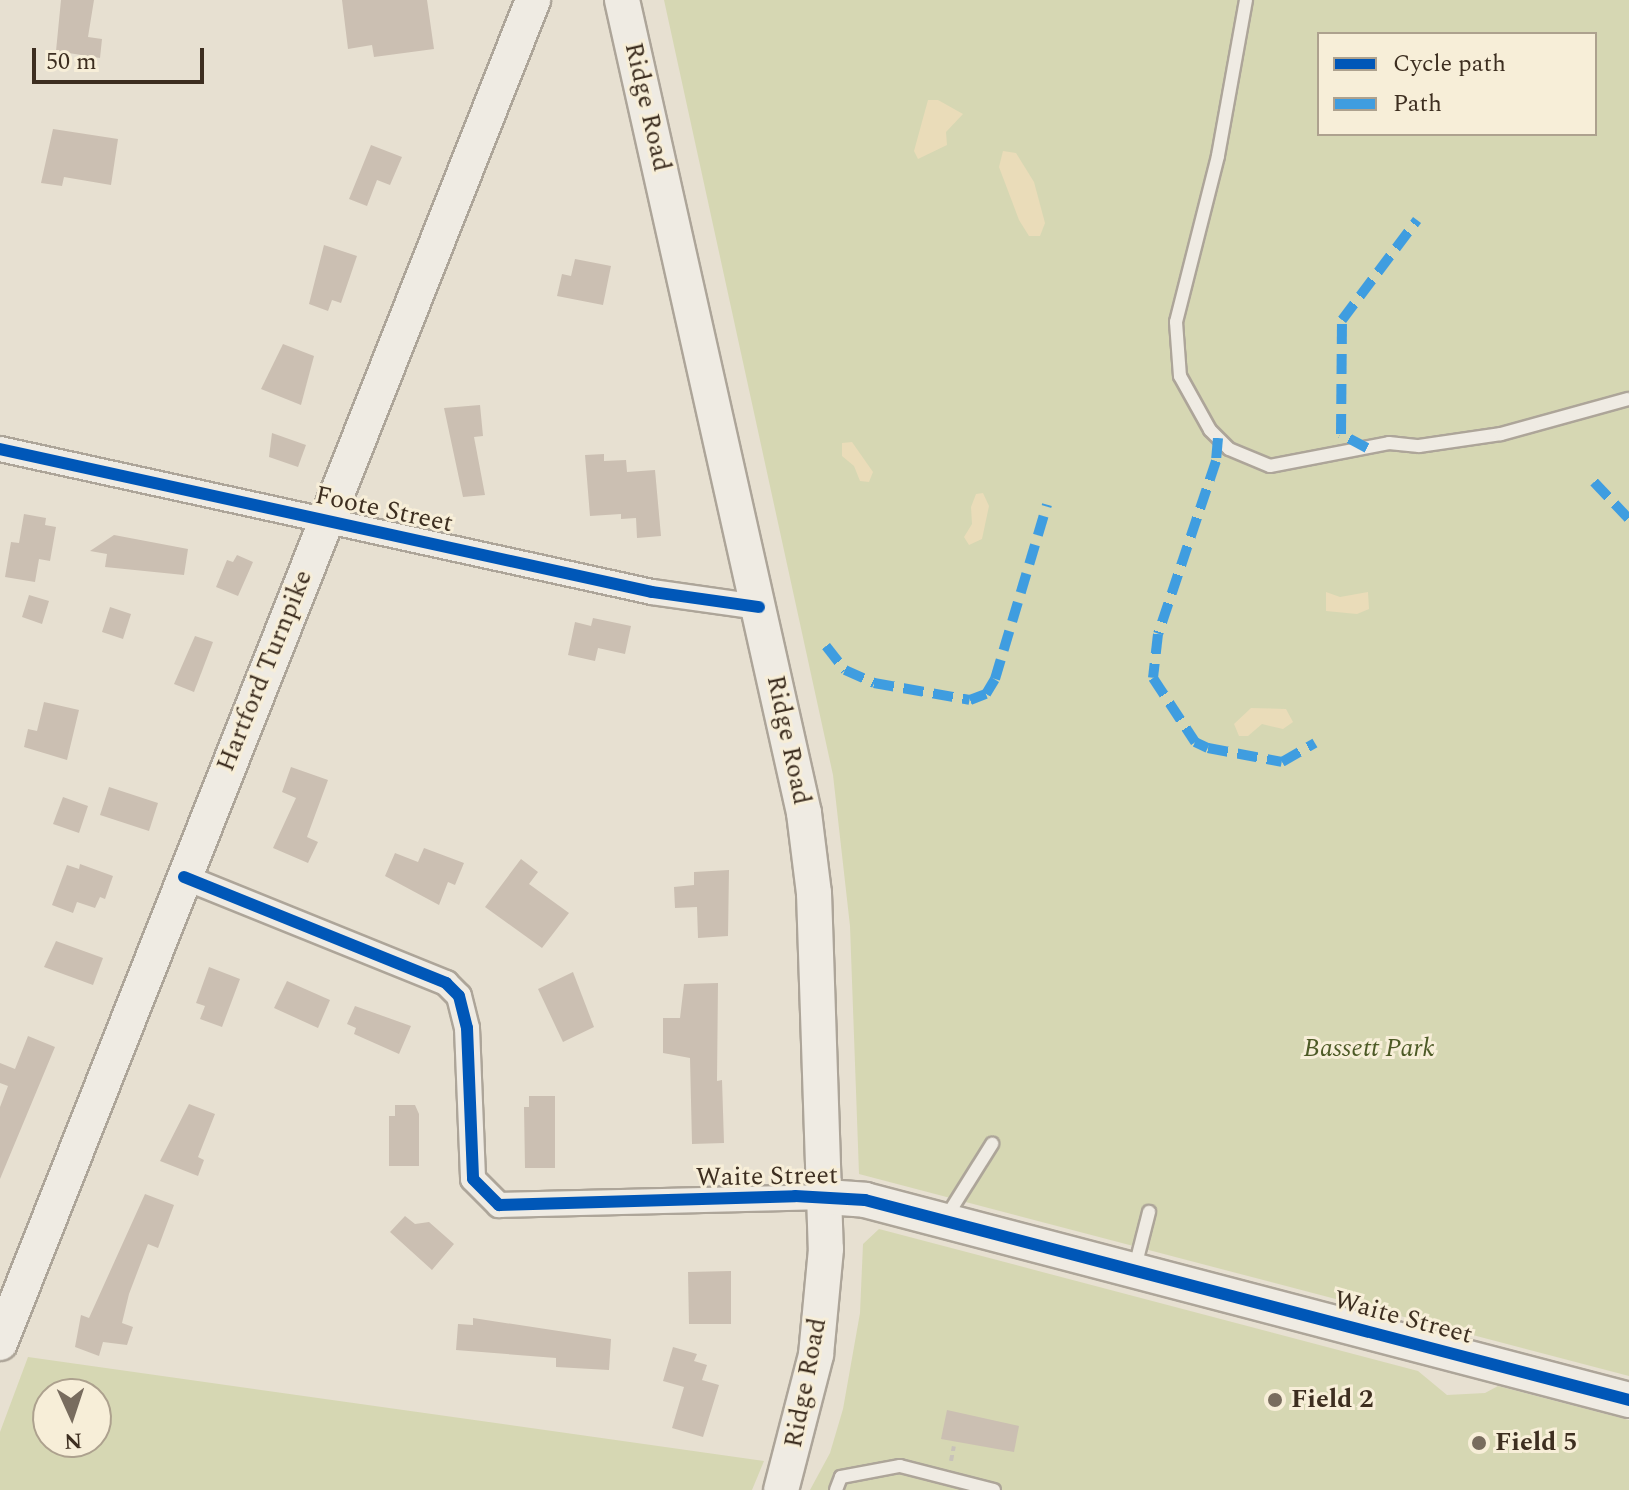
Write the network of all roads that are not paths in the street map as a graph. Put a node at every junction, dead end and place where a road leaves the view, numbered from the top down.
1 (533, 0) edge
2 (622, 0) edge
3 (1246, 0) edge
4 (1628, 399) edge
5 (0, 449) edge
6 (325, 519) junction
7 (759, 607) junction
8 (184, 877) junction
9 (992, 1144) dead end
10 (826, 1197) junction
11 (1149, 1212) dead end
12 (944, 1221) junction
13 (1134, 1270) junction
14 (0, 1343) edge
15 (1629, 1400) edge
16 (781, 1490) edge
17 (836, 1490) edge
18 (994, 1490) edge

1 - 6 main road, Hartford Turnpike
2 - 7 main road, Ridge Road
3 - 4 lane
5 - 6 street, Foote Street
6 - 7 street, Foote Street
6 - 8 main road, Hartford Turnpike
7 - 10 main road, Ridge Road
8 - 10 street, Waite Street
8 - 14 main road, Hartford Turnpike
9 - 12 lane
10 - 12 main road, Waite Street
10 - 16 main road, Ridge Road
11 - 13 lane
12 - 13 main road, Waite Street
13 - 15 main road, Waite Street
17 - 18 lane

